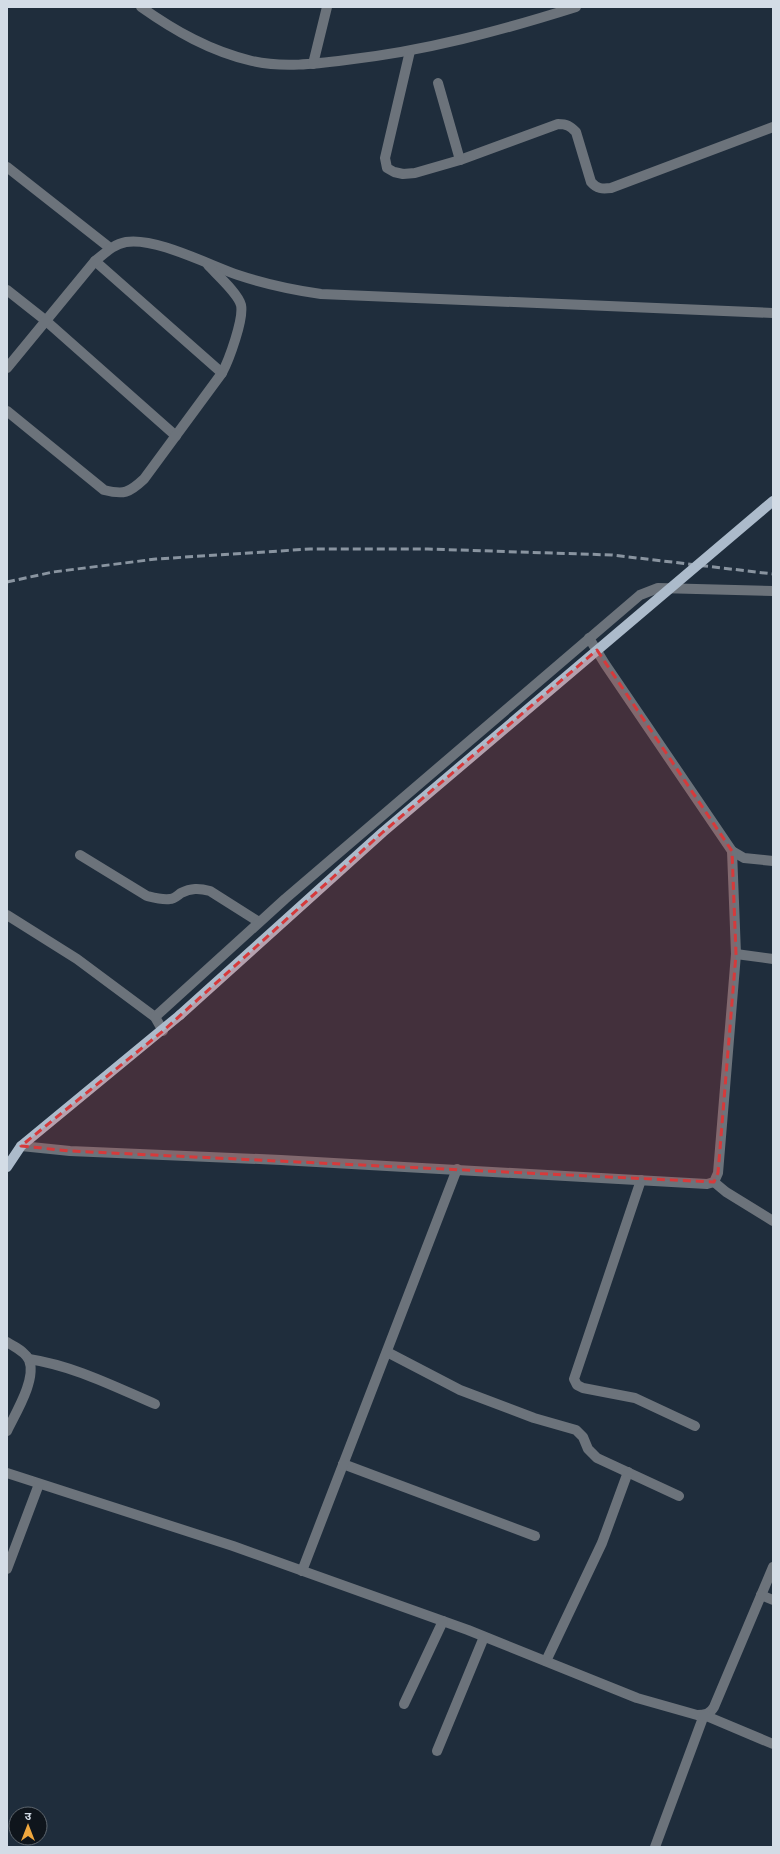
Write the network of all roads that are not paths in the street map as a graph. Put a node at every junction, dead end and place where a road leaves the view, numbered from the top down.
1 (141, 7) edge
2 (327, 7) edge
3 (576, 7) edge
4 (410, 51) junction
5 (313, 64) junction
6 (438, 82) dead end
7 (773, 127) edge
8 (460, 160) junction
9 (7, 167) edge
10 (110, 248) junction
11 (95, 261) junction
12 (206, 264) junction
13 (7, 290) edge
14 (773, 313) edge
15 (45, 320) junction
16 (7, 368) edge
17 (222, 373) junction
18 (7, 411) edge
19 (176, 436) junction
20 (773, 501) edge
21 (773, 591) edge
22 (589, 638) junction
23 (732, 851) junction
24 (80, 855) dead end
25 (773, 861) edge
26 (7, 915) edge
27 (259, 922) junction
28 (736, 954) junction
29 (773, 959) edge
30 (154, 1017) junction
31 (162, 1031) junction
32 (21, 1146) junction
33 (7, 1152) edge
34 (7, 1167) edge
35 (457, 1169) junction
36 (641, 1180) junction
37 (714, 1182) junction
38 (773, 1220) edge
39 (7, 1342) edge
40 (386, 1352) junction
41 (29, 1359) junction
42 (155, 1404) dead end
43 (695, 1426) dead end
44 (7, 1431) edge
45 (343, 1464) junction
46 (628, 1472) junction
47 (7, 1473) edge
48 (39, 1484) junction
49 (679, 1496) dead end
50 (535, 1536) dead end
51 (773, 1566) edge
52 (7, 1569) edge
53 (302, 1571) junction
54 (761, 1595) junction
55 (773, 1600) edge
56 (443, 1621) junction
57 (484, 1637) junction
58 (546, 1661) junction
59 (404, 1704) dead end
60 (704, 1715) junction
61 (773, 1744) edge
62 (437, 1751) dead end
63 (654, 1847) edge

1 - 5 street
2 - 5 street
3 - 4 street
4 - 5 street
4 - 8 street
6 - 8 street
7 - 8 street
9 - 10 street
10 - 11 street
10 - 12 street
11 - 15 street
11 - 17 street
12 - 14 street
12 - 17 street
13 - 15 street
15 - 16 street
15 - 19 street
17 - 19 street
18 - 19 street
20 - 31 main road, bridge
21 - 22 street
22 - 23 street
22 - 27 street
23 - 25 street
23 - 28 street
24 - 27 street
26 - 30 street
27 - 30 street
28 - 29 street
28 - 37 street
30 - 31 street
31 - 32 main road
32 - 33 main road
32 - 34 main road
32 - 35 street
35 - 36 street
35 - 40 street
36 - 37 street
36 - 43 street
37 - 38 street
39 - 41 street
40 - 45 street
40 - 46 street
41 - 42 street
41 - 44 street
45 - 50 street
45 - 53 street
46 - 49 street
46 - 58 street
47 - 48 street
48 - 52 street
48 - 53 street
51 - 54 street
53 - 56 street
54 - 55 street
54 - 60 street
56 - 57 street
56 - 59 street
57 - 58 street
57 - 62 street
58 - 60 street
60 - 61 street
60 - 63 street

